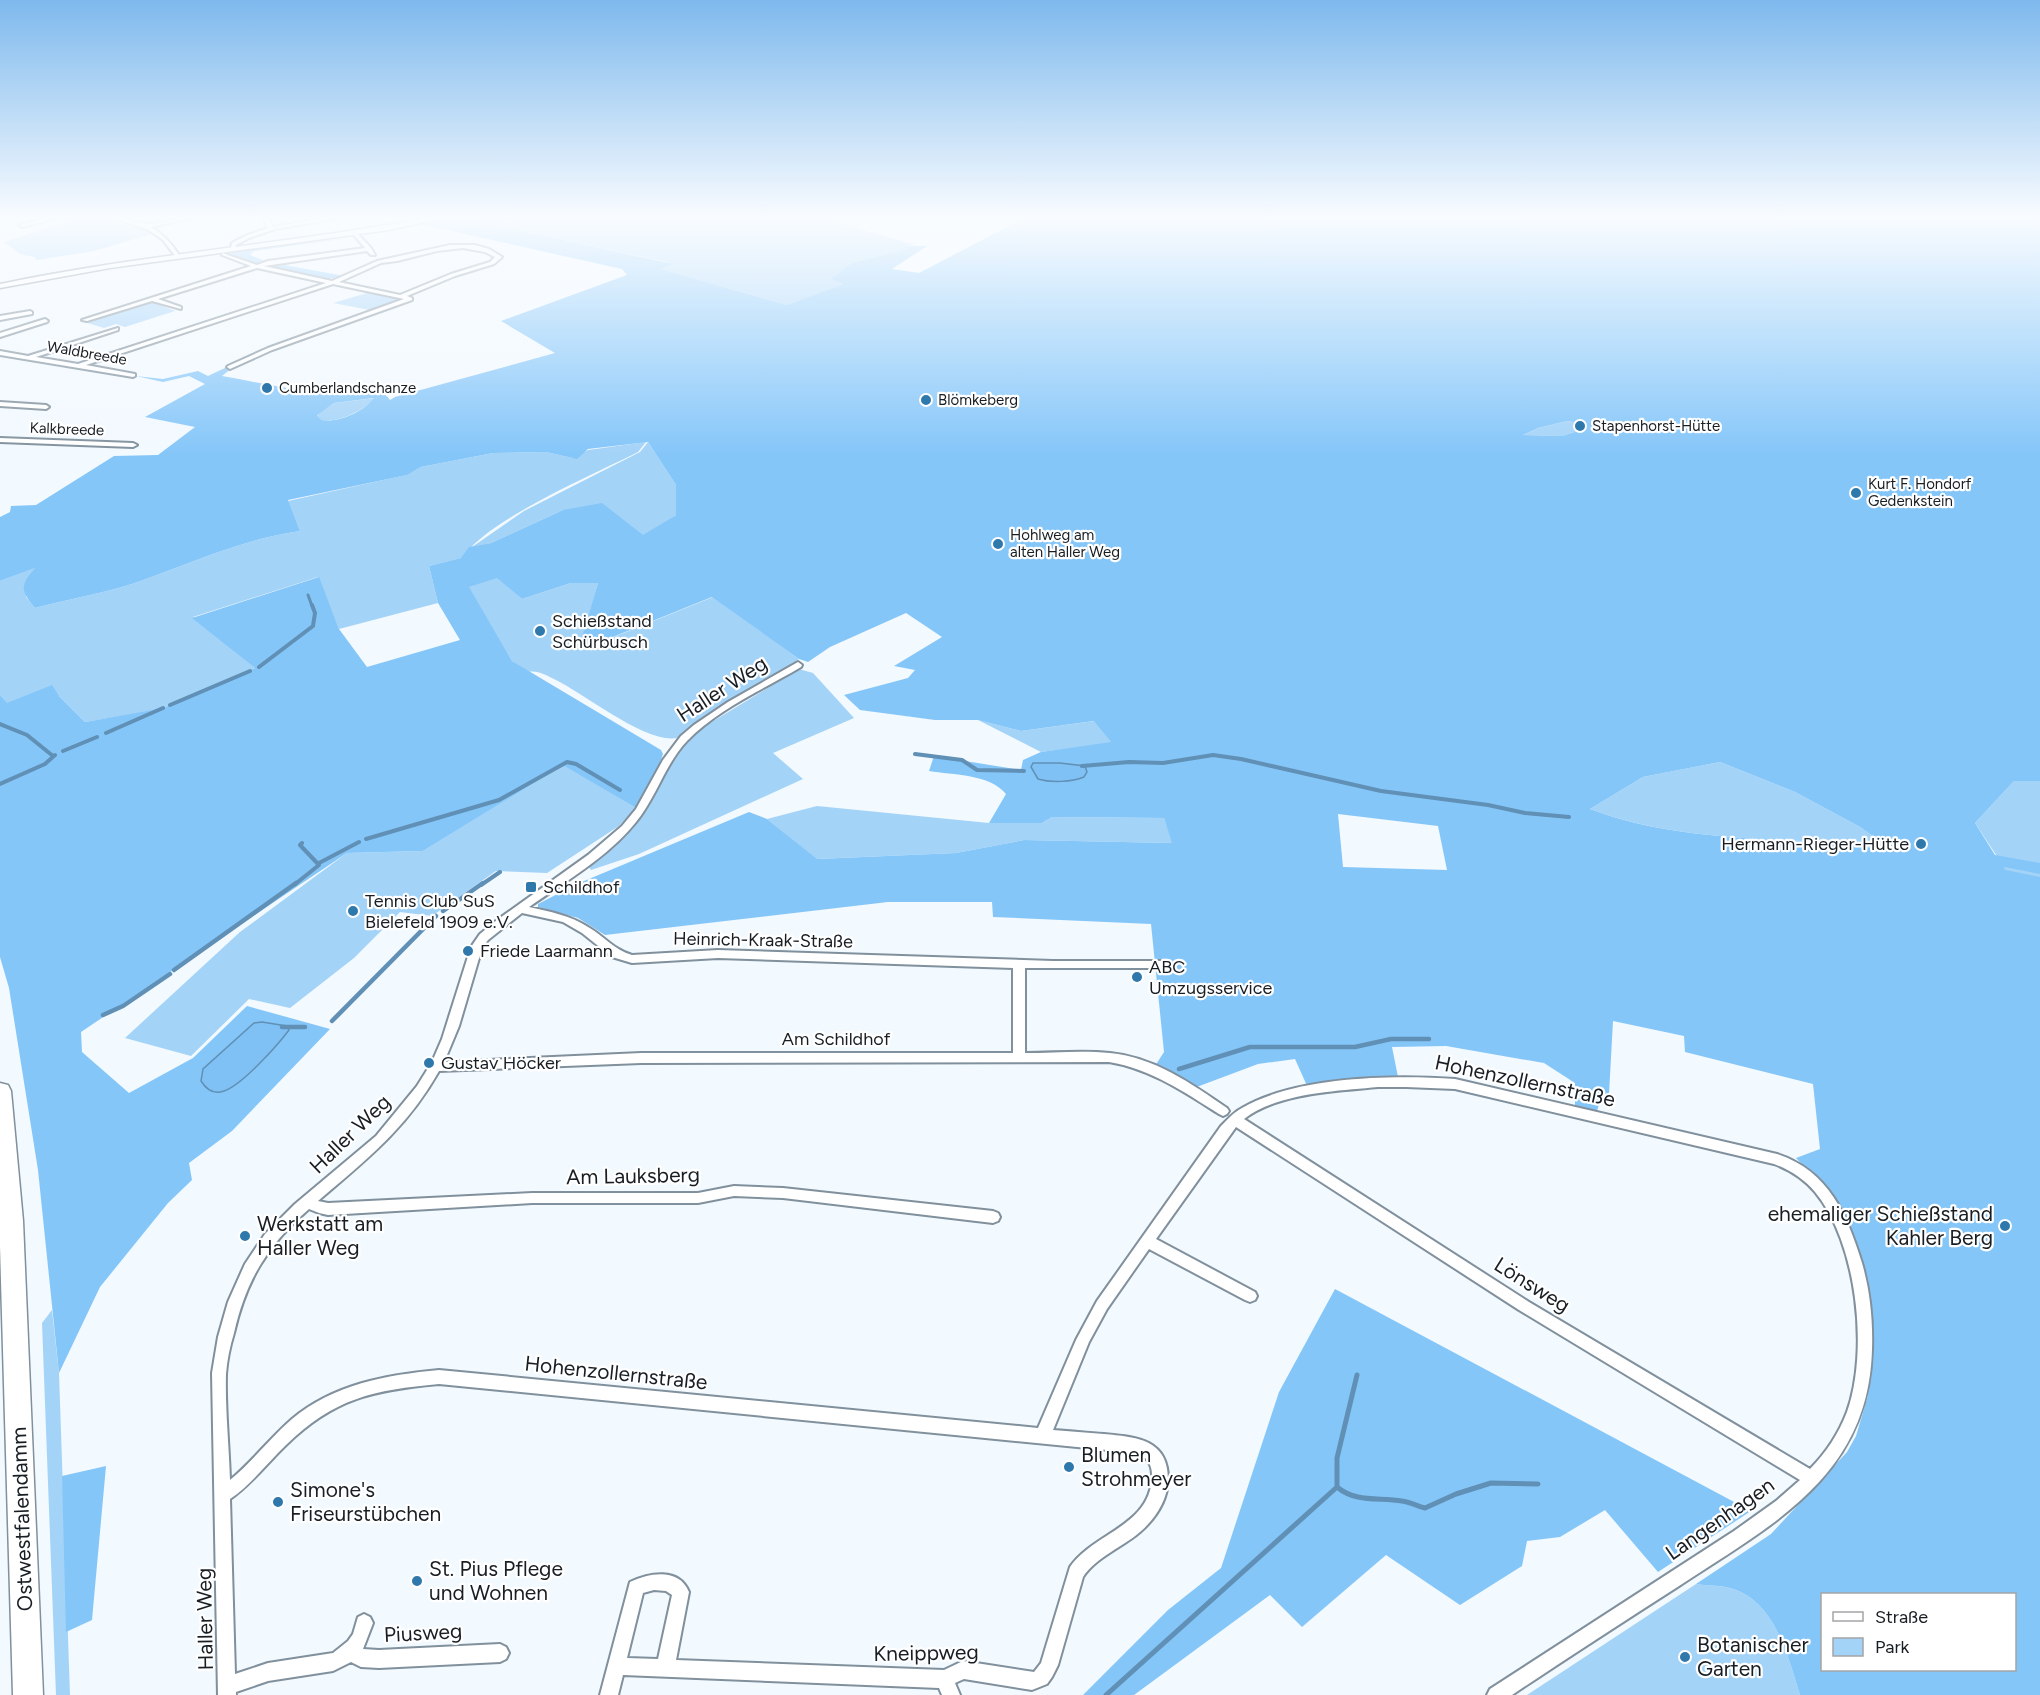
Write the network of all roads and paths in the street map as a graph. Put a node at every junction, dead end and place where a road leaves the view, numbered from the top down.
1 (161, 296) edge
2 (291, 296) edge
3 (402, 296) edge
4 (152, 299) junction
5 (179, 308) dead end
6 (30, 312) dead end
7 (0, 318) edge
8 (85, 320) dead end
9 (45, 321) dead end
10 (116, 329) dead end
11 (0, 335) edge
12 (0, 353) edge
13 (30, 357) junction
14 (78, 366) junction
15 (230, 367) dead end
16 (133, 375) dead end
17 (2, 406) edge
18 (46, 407) dead end
19 (0, 440) edge
20 (133, 445) dead end
21 (798, 665) dead end
22 (520, 909) junction
23 (1019, 963) junction
24 (1161, 964) dead end
25 (1019, 1057) junction
26 (435, 1067) junction
27 (0, 1091) edge
28 (1229, 1115) junction
29 (1810, 1176) joint
30 (309, 1202) junction
31 (993, 1217) dead end
32 (1147, 1241) junction
33 (1250, 1296) dead end
34 (1043, 1436) junction
35 (1811, 1478) junction
36 (224, 1494) junction
37 (1140, 1521) joint
38 (364, 1623) dead end
39 (350, 1653) junction
40 (500, 1653) dead end
41 (616, 1666) junction
42 (665, 1669) junction
43 (948, 1687) edge
44 (227, 1691) edge
45 (28, 1695) edge
46 (609, 1695) edge
47 (1496, 1695) edge

1 - 4 street
2 - 14 street
3 - 15 street
4 - 5 street
4 - 8 street
6 - 7 street
9 - 11 street
10 - 13 street
12 - 13 street, Waldbreede
13 - 14 street, Waldbreede
14 - 16 street, Waldbreede
17 - 18 street
19 - 20 street, Kalkbreede
21 - 22 street, Haller Weg
22 - 23 street, Heinrich-Kraak-Straße
22 - 26 street, Haller Weg
23 - 24 street, Heinrich-Kraak-Straße
23 - 25 street
25 - 26 street, Am Schildhof
25 - 28 street, Am Schildhof
26 - 30 street, Haller Weg
27 - 45 highway, Ostwestfalendamm
28 - 29 street, Hohenzollernstraße
28 - 32 street, Hohenzollernstraße
28 - 35 street, Lönsweg
29 - 35 street, Langenhagen
30 - 31 street, Am Lauksberg
30 - 36 street, Haller Weg
32 - 33 street
32 - 34 street, Hohenzollernstraße
34 - 36 street, Hohenzollernstraße
34 - 37 street, Hohenzollernstraße
35 - 47 street, Langenhagen
36 - 44 street, Haller Weg
37 - 43 street, Kneippweg
38 - 39 street, Piusweg
39 - 40 street, Piusweg
39 - 44 street
41 - 42 street, Kneippweg
41 - 42 street
41 - 46 street
42 - 43 street, Kneippweg

